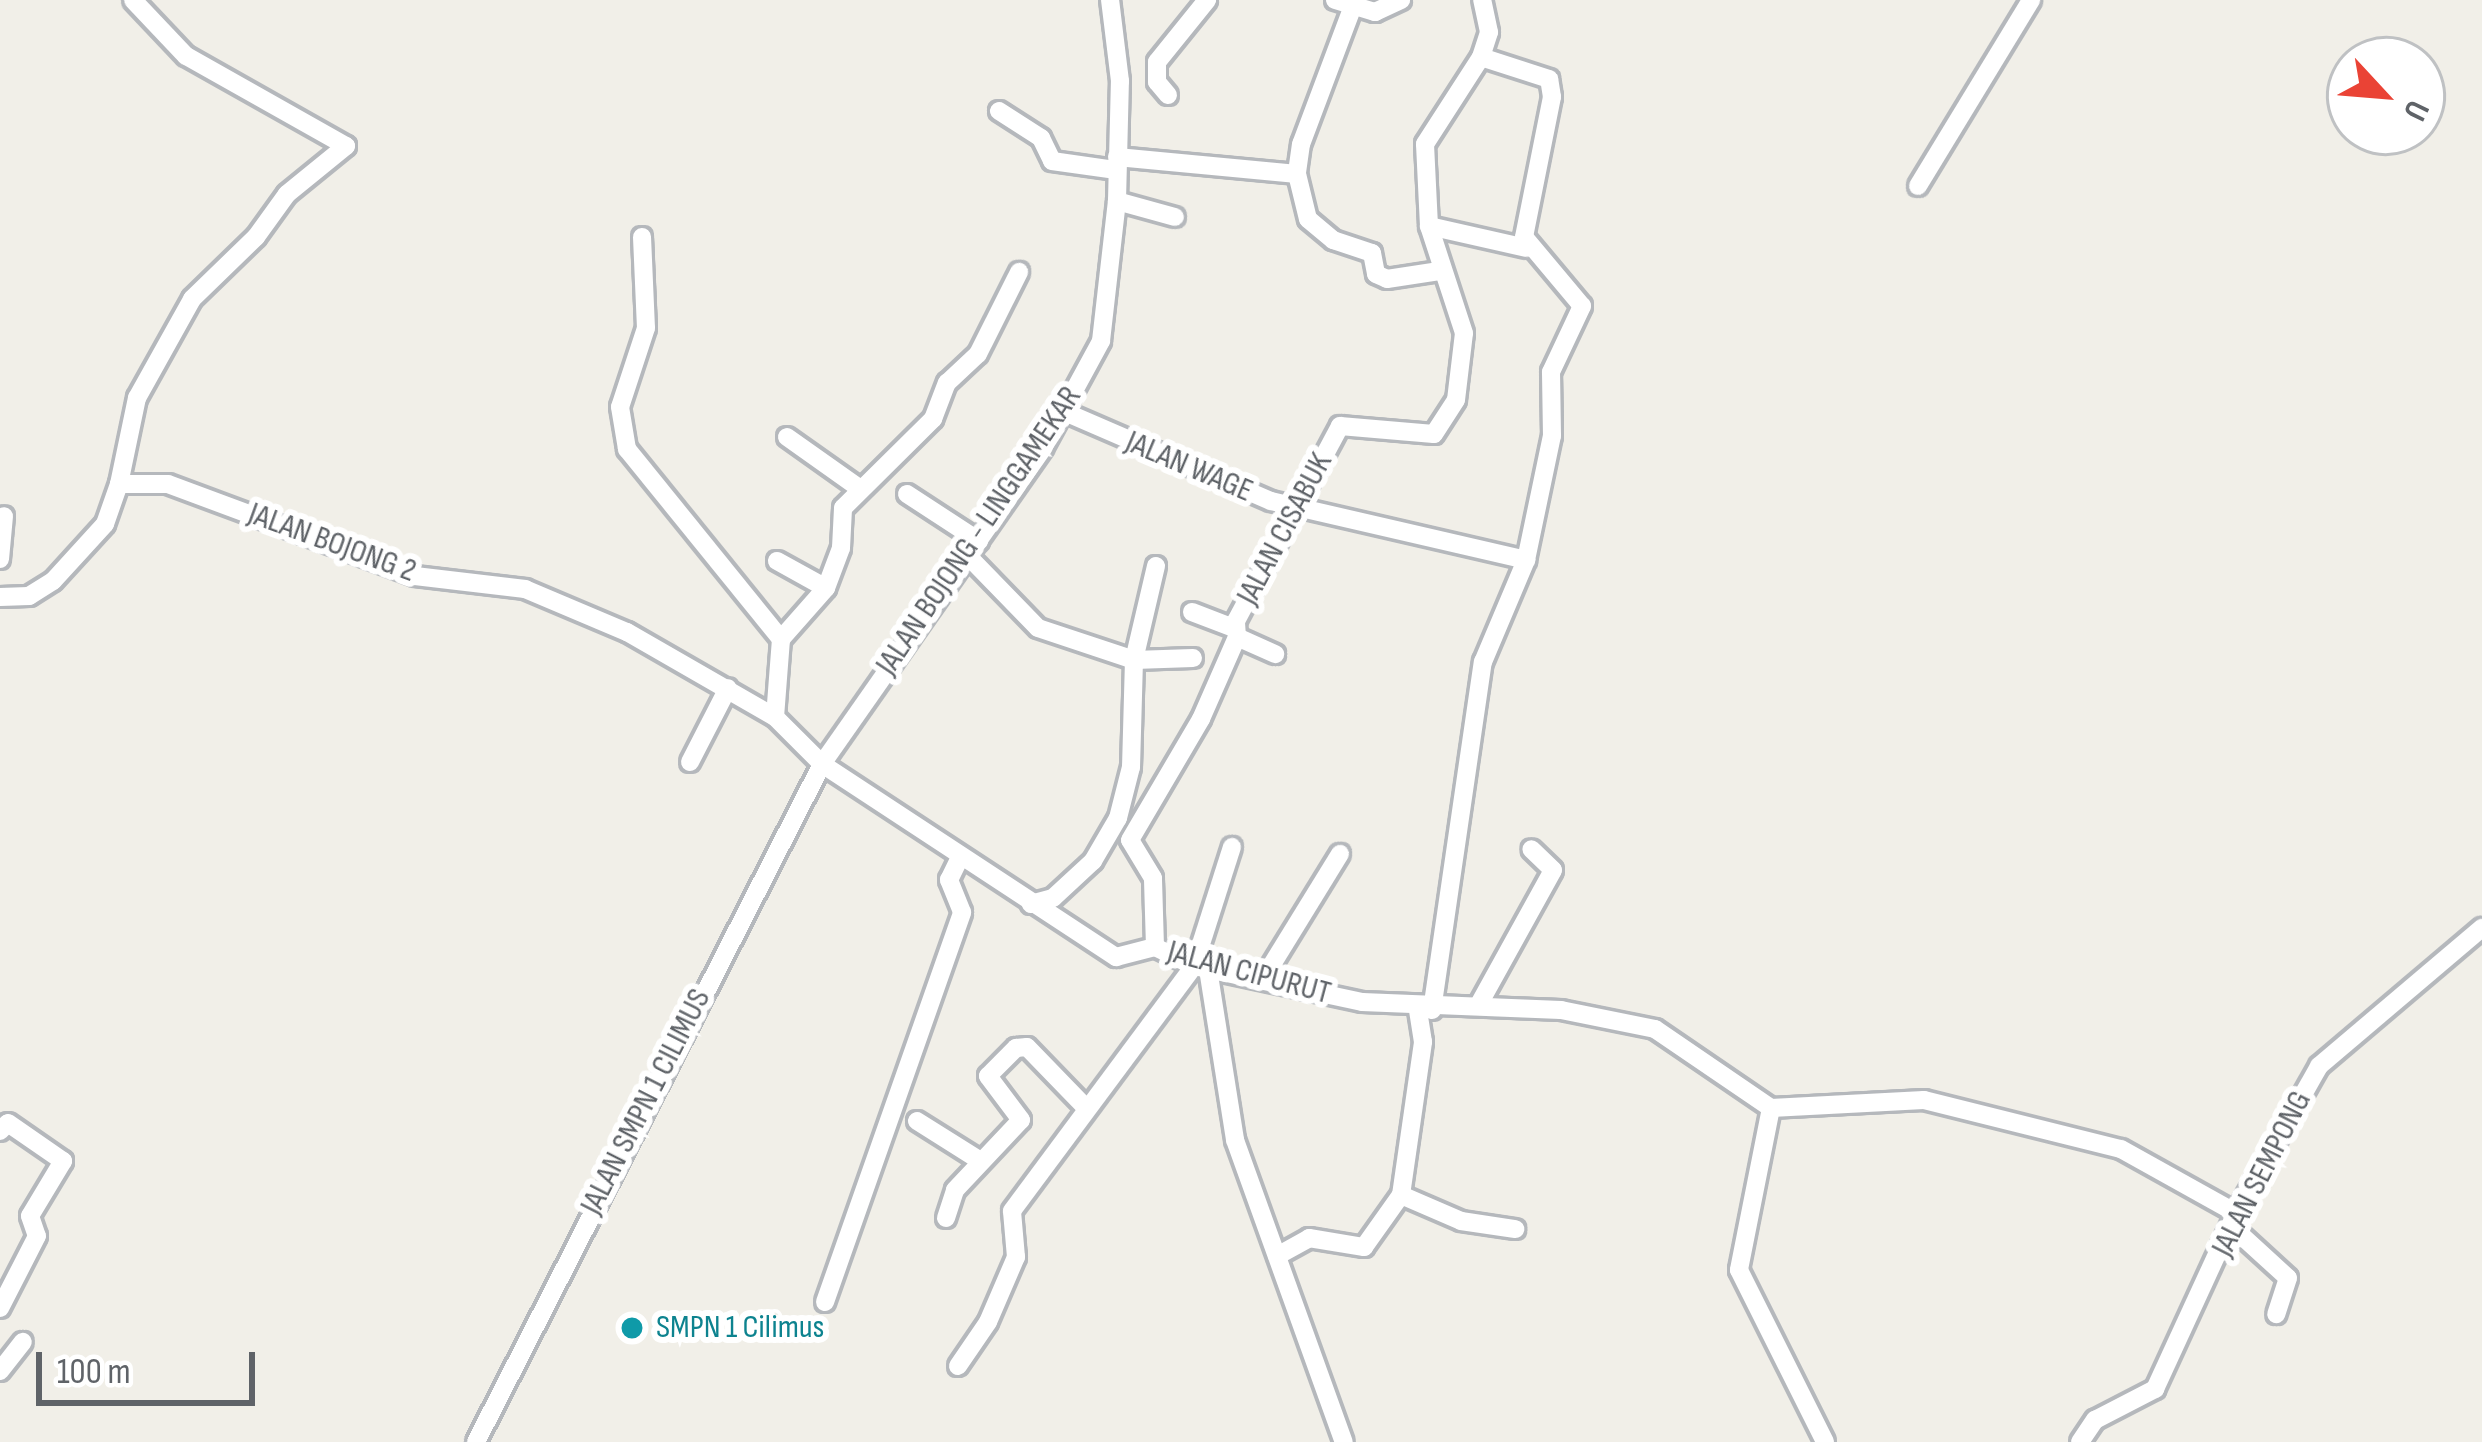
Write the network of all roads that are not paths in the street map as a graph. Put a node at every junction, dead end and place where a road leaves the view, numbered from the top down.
1 (134, 0) edge
2 (1110, 0) edge
3 (1207, 0) edge
4 (1401, 0) edge
5 (1482, 0) edge
6 (2031, 0) edge
7 (1344, 3) edge
8 (1481, 57) junction
9 (1168, 95) dead end
10 (999, 111) dead end
11 (1116, 163) junction
12 (1297, 174) junction
13 (1918, 186) dead end
14 (1117, 201) junction
15 (1175, 217) dead end
16 (1429, 226) junction
17 (642, 237) dead end
18 (1527, 248) junction
19 (1438, 271) junction
20 (1019, 272) dead end
21 (1065, 412) junction
22 (787, 437) dead end
23 (119, 484) junction
24 (859, 488) junction
25 (907, 494) dead end
26 (1302, 502) junction
27 (4, 516) dead end
28 (973, 549) junction
29 (0, 559) edge
30 (1526, 560) junction
31 (778, 561) dead end
32 (1156, 566) dead end
33 (826, 588) junction
34 (0, 597) edge
35 (1192, 612) dead end
36 (1235, 632) junction
37 (781, 639) junction
38 (1275, 654) dead end
39 (1193, 658) dead end
40 (1134, 660) junction
41 (728, 688) junction
42 (775, 717) junction
43 (690, 762) dead end
44 (822, 764) junction
45 (1232, 847) dead end
46 (1531, 849) dead end
47 (1340, 854) dead end
48 (960, 857) junction
49 (1031, 904) junction
50 (2482, 928) edge
51 (1155, 947) junction
52 (1201, 967) junction
53 (1263, 980) junction
54 (1478, 1006) junction
55 (1425, 1010) junction
56 (1771, 1108) junction
57 (1087, 1109) junction
58 (917, 1121) dead end
59 (0, 1131) edge
60 (979, 1160) junction
61 (1401, 1195) junction
62 (946, 1218) dead end
63 (2234, 1220) junction
64 (1515, 1229) dead end
65 (1277, 1256) junction
66 (825, 1302) dead end
67 (0, 1308) edge
68 (2276, 1314) dead end
69 (23, 1342) dead end
70 (958, 1366) dead end
71 (0, 1371) edge
72 (476, 1442) edge
73 (1344, 1442) edge
74 (1825, 1442) edge
75 (2080, 1442) edge

1 - 23 street
2 - 11 street, JALAN BOJONG - LINGGAMEKAR
3 - 9 street
4 - 7 street
5 - 8 street
6 - 13 street
7 - 12 street
8 - 16 street, JALAN CISABUK
8 - 18 street
10 - 11 street
11 - 12 street
11 - 14 street, JALAN BOJONG - LINGGAMEKAR
12 - 19 street
14 - 15 street
14 - 21 street, JALAN BOJONG - LINGGAMEKAR
16 - 18 street
16 - 19 street, JALAN CISABUK
17 - 37 street
18 - 30 street
19 - 26 street, JALAN CISABUK
20 - 24 street
21 - 26 street, JALAN WAGE
21 - 28 street, JALAN BOJONG - LINGGAMEKAR
22 - 24 street
23 - 34 street
23 - 41 street, JALAN BOJONG 2
24 - 33 street
25 - 28 street
26 - 30 street, JALAN WAGE
26 - 36 street, JALAN CISABUK
27 - 29 street
28 - 40 street
28 - 44 street, JALAN BOJONG - LINGGAMEKAR
30 - 55 street
31 - 33 street
32 - 40 street
33 - 37 street
35 - 36 street
36 - 38 street
36 - 51 street, JALAN CISABUK
37 - 42 street
39 - 40 street
40 - 49 street
41 - 42 street, JALAN BOJONG 2
41 - 43 street
42 - 44 street, JALAN BOJONG 2
44 - 48 street, JALAN CIPURUT
44 - 72 street, JALAN SMPN 1 CILIMUS
45 - 52 street
46 - 54 street
47 - 53 street
48 - 49 street, JALAN CIPURUT
48 - 66 street
49 - 51 street, JALAN CIPURUT
50 - 63 street, JALAN SEMPONG
51 - 52 street, JALAN CIPURUT
52 - 53 street, JALAN CIPURUT
52 - 57 street
52 - 65 street
53 - 55 street, JALAN CIPURUT
54 - 55 street, JALAN CIPURUT
54 - 56 street, JALAN CIPURUT
55 - 61 street
56 - 63 street
56 - 74 street
57 - 60 street
57 - 70 street
58 - 60 street
59 - 67 street
60 - 62 street
61 - 64 street
61 - 65 street
63 - 68 street
63 - 75 street, JALAN SEMPONG
65 - 73 street
69 - 71 street

